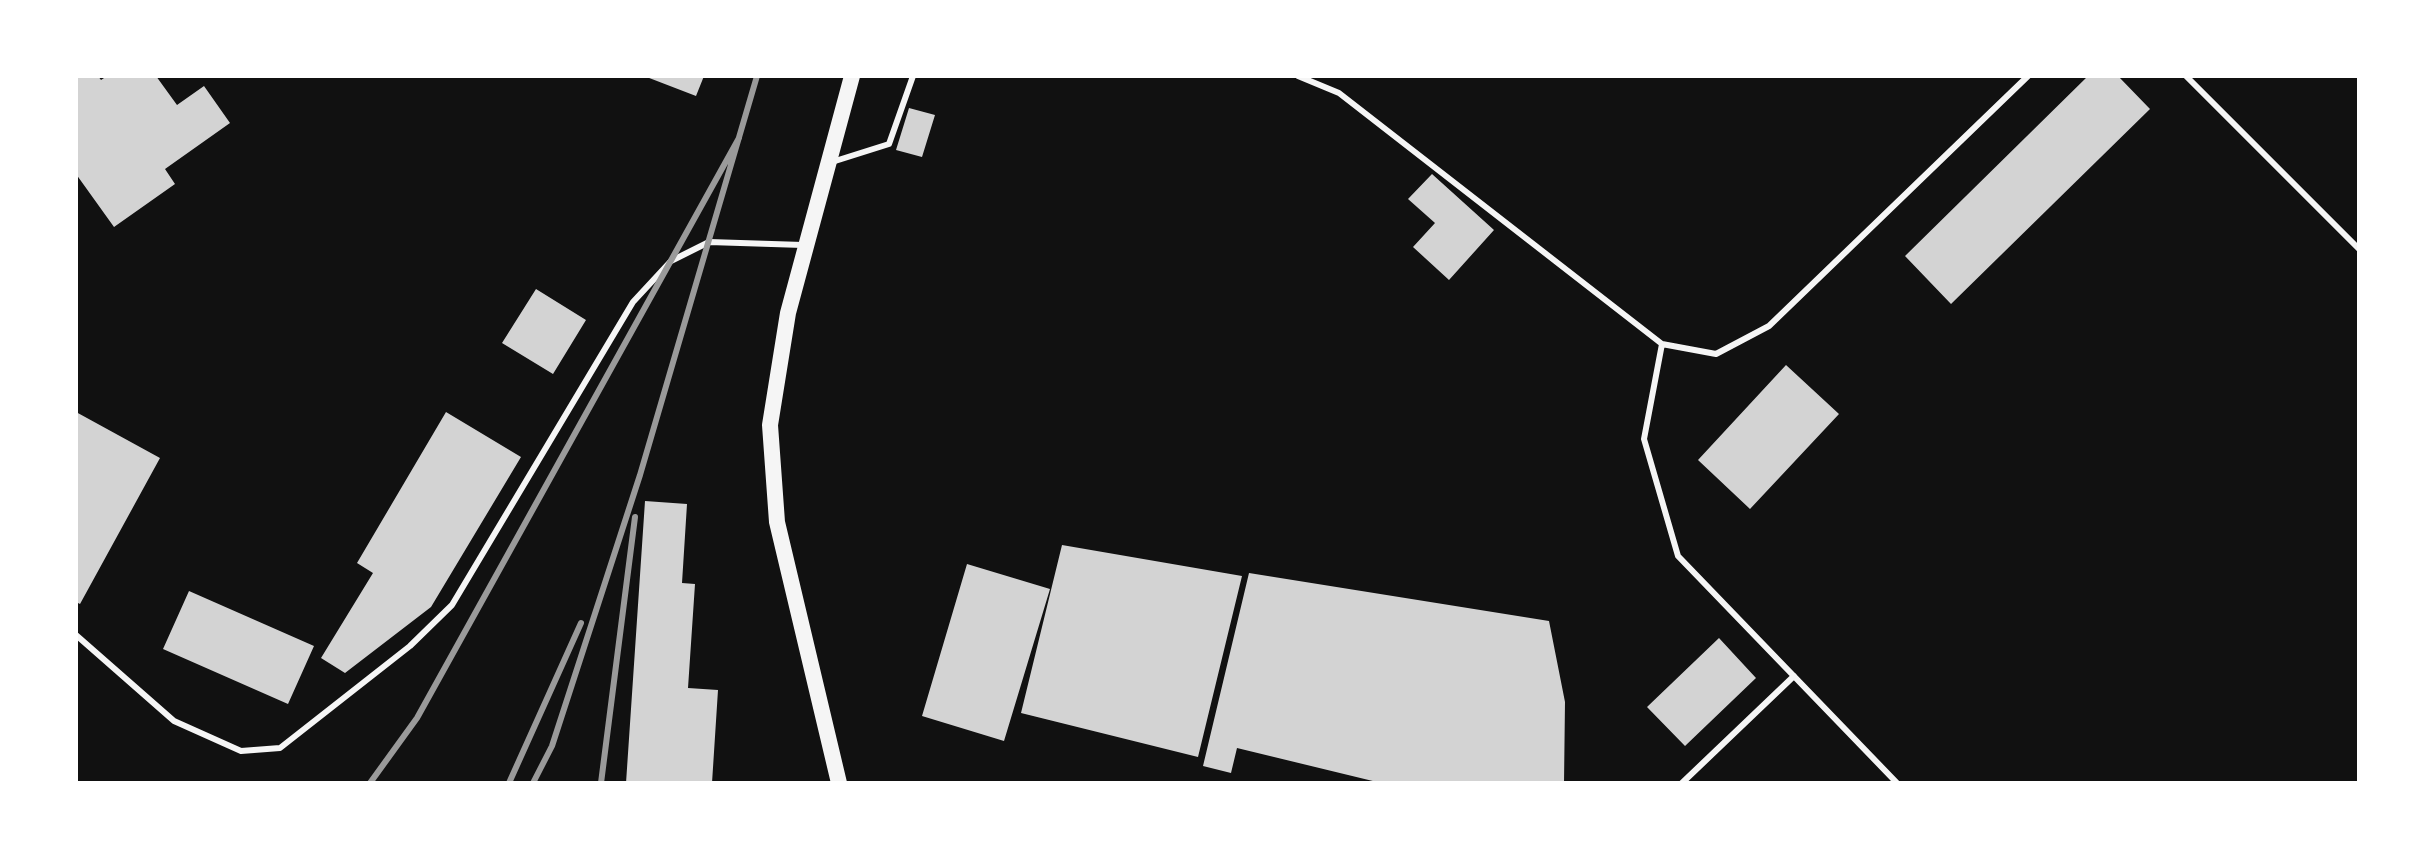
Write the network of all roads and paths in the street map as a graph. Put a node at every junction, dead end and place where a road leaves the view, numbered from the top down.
1 (852, 76) edge
2 (913, 76) edge
3 (1298, 76) edge
4 (2028, 76) edge
5 (2186, 76) edge
6 (829, 163) junction
7 (807, 245) junction
8 (2359, 249) edge
9 (1662, 344) junction
10 (76, 635) edge
11 (1794, 676) junction
12 (839, 783) edge
13 (1682, 783) edge
14 (1897, 783) edge

1 - 6 main road
2 - 6 lane
3 - 9 lane
4 - 9 lane
5 - 8 lane
6 - 7 main road
7 - 10 lane
7 - 12 main road
9 - 11 lane
11 - 13 lane
11 - 14 lane

